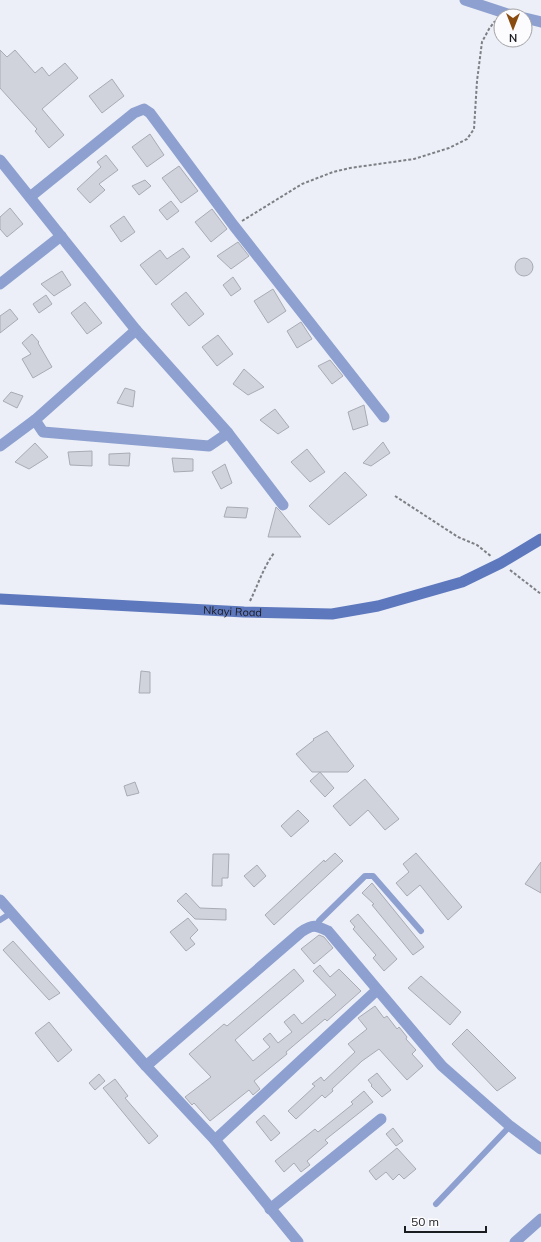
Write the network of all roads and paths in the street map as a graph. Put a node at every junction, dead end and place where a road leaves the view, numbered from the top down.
1 (465, 0) edge
2 (493, 10) edge
3 (493, 26) edge
4 (0, 160) edge
5 (30, 197) junction
6 (234, 226) junction
7 (61, 236) junction
8 (0, 284) edge
9 (136, 330) junction
10 (384, 417) dead end
11 (35, 420) junction
12 (228, 433) junction
13 (0, 446) edge
14 (395, 496) dead end
15 (283, 505) dead end
16 (541, 539) edge
17 (274, 553) dead end
18 (501, 563) junction
19 (541, 594) edge
20 (0, 599) edge
21 (244, 612) junction
22 (0, 900) edge
23 (12, 912) junction
24 (0, 920) edge
25 (316, 926) junction
26 (421, 931) dead end
27 (377, 990) junction
28 (146, 1066) junction
29 (381, 1119) dead end
30 (510, 1126) junction
31 (215, 1140) junction
32 (541, 1149) edge
33 (436, 1204) dead end
34 (270, 1209) junction
35 (541, 1220) edge
36 (298, 1242) edge
37 (515, 1242) edge

1 - 2 street
3 - 6 path
4 - 5 street
5 - 6 street
5 - 7 street
6 - 10 street
7 - 8 street
7 - 9 street
9 - 11 street
9 - 12 street
11 - 12 street
11 - 13 street
12 - 15 street
14 - 18 path
16 - 18 main road, Nkayi Road
17 - 21 path
18 - 19 path
18 - 21 main road, Nkayi Road
20 - 21 main road, Nkayi Road
22 - 23 street
23 - 24 lane
23 - 28 street
25 - 26 lane
25 - 27 street
25 - 28 street
27 - 30 street
27 - 31 street
28 - 31 street
29 - 34 street
30 - 32 street
30 - 33 lane
31 - 34 street
34 - 36 street
35 - 37 street

